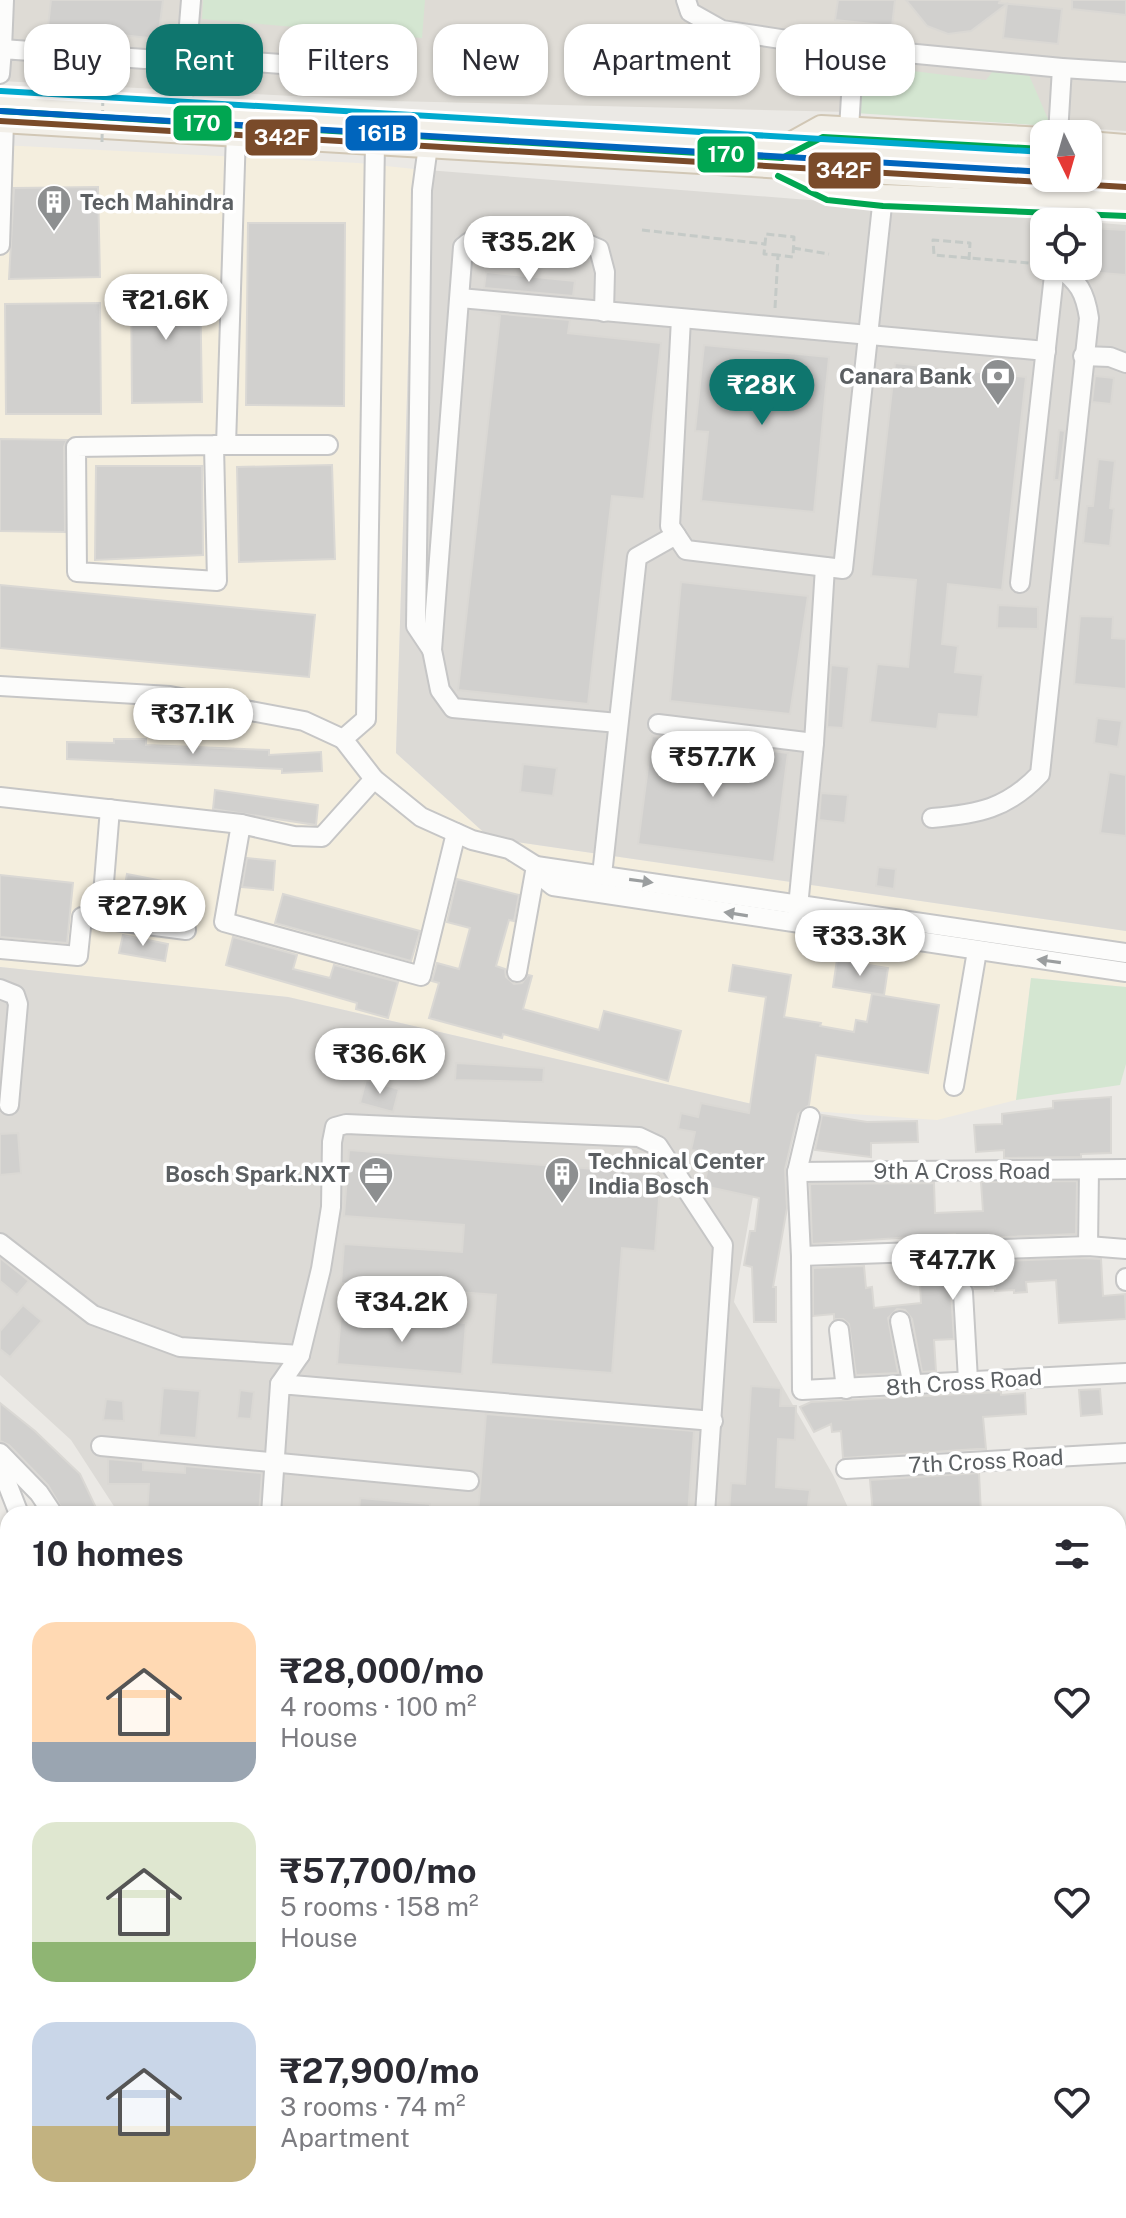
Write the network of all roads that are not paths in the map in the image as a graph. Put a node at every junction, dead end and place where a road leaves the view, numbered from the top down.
1 (4, 0) edge
2 (191, 0) edge
3 (686, 0) edge
4 (188, 24) edge
5 (776, 37) edge
6 (2, 49) edge
7 (915, 53) edge
8 (145, 59) dead end
9 (1062, 68) junction
10 (1126, 72) edge
11 (0, 74) edge
12 (183, 96) edge
13 (851, 96) edge
14 (182, 111) junction
15 (1, 115) edge
16 (1059, 120) edge
17 (849, 129) junction
18 (236, 133) junction
19 (1030, 138) edge
20 (375, 142) junction
21 (1102, 144) edge
22 (428, 146) junction
23 (1126, 146) edge
24 (783, 157) junction
25 (835, 160) junction
26 (1030, 162) edge
27 (1102, 165) edge
28 (1126, 166) edge
29 (1126, 187) edge
30 (883, 196) junction
31 (1126, 206) edge
32 (1102, 209) edge
33 (1030, 210) edge
34 (0, 245) edge
35 (1054, 280) edge
36 (1077, 280) edge
37 (460, 298) junction
38 (604, 312) junction
39 (681, 319) junction
40 (868, 336) junction
41 (1046, 351) junction
42 (1083, 356) junction
43 (1126, 363) edge
44 (220, 445) junction
45 (328, 445) dead end
46 (676, 535) junction
47 (825, 567) junction
48 (1020, 583) dead end
49 (432, 650) junction
50 (0, 686) edge
51 (618, 723) junction
52 (658, 724) dead end
53 (343, 739) junction
54 (814, 743) junction
55 (374, 779) junction
56 (0, 797) edge
57 (110, 809) junction
58 (932, 818) dead end
59 (241, 824) junction
60 (456, 833) junction
61 (536, 866) junction
62 (602, 875) junction
63 (797, 914) junction
64 (101, 919) junction
65 (186, 930) dead end
66 (0, 949) edge
67 (977, 951) junction
68 (1126, 953) edge
69 (517, 972) dead end
70 (1126, 972) edge
71 (0, 989) edge
72 (954, 1086) dead end
73 (9, 1105) dead end
74 (810, 1117) dead end
75 (1126, 1169) edge
76 (1089, 1170) junction
77 (797, 1172) junction
78 (0, 1243) edge
79 (1088, 1246) junction
80 (1126, 1249) edge
81 (801, 1256) junction
82 (963, 1292) dead end
83 (900, 1321) dead end
84 (839, 1330) dead end
85 (300, 1355) junction
86 (1126, 1373) edge
87 (968, 1380) junction
88 (280, 1384) junction
89 (913, 1386) junction
90 (846, 1389) junction
91 (713, 1421) junction
92 (101, 1446) dead end
93 (0, 1453) edge
94 (1126, 1453) edge
95 (273, 1461) junction
96 (0, 1465) edge
97 (846, 1469) dead end
98 (469, 1481) dead end
99 (16, 1506) edge
100 (48, 1506) edge
101 (271, 1506) edge
102 (706, 1506) edge

1 - 6 street
2 - 4 street
3 - 5 street
6 - 8 street
6 - 11 street
7 - 9 street
9 - 10 street
9 - 16 street
12 - 14 street
13 - 17 street
14 - 15 main road
14 - 24 main road
15 - 18 main road
15 - 34 street
17 - 19 main road
17 - 24 main road
18 - 20 main road
18 - 44 street
20 - 22 main road
20 - 53 street
21 - 23 main road
22 - 24 main road
22 - 49 street
24 - 25 main road
24 - 30 main road
25 - 26 main road
25 - 29 main road
27 - 28 main road
30 - 33 main road
30 - 40 street
31 - 32 main road
35 - 41 street
36 - 42 street
37 - 38 street
37 - 38 street
37 - 49 street
38 - 39 street
39 - 40 street
39 - 46 street
40 - 41 street
40 - 47 street
41 - 48 street
42 - 43 street
42 - 58 street
44 - 44 street
44 - 45 street
46 - 47 street
46 - 51 street
47 - 54 street
49 - 51 street
50 - 53 street
51 - 62 street
52 - 54 street
53 - 55 street
54 - 63 street
55 - 59 street
55 - 60 street
56 - 57 street
57 - 59 street
57 - 64 street
59 - 60 street
60 - 61 street
61 - 62 street
63 -> 61 street
61 - 69 street
62 -> 63 street
63 - 67 street
63 - 68 street
64 - 65 street
64 - 66 street
70 -> 67 street
67 - 72 street
71 - 73 street
74 - 77 street
75 - 76 street, 9th A Cross Road
76 - 77 street, 9th A Cross Road
76 - 79 street
77 - 81 street
78 - 85 street
79 - 80 street
79 - 81 street
81 - 90 street, 8th Cross Road
82 - 87 street
83 - 89 street
84 - 90 street
85 - 88 street
85 - 91 street
86 - 87 street, 8th Cross Road
87 - 89 street, 8th Cross Road
88 - 91 street
88 - 95 street
89 - 90 street, 8th Cross Road
91 - 102 street
92 - 95 street
93 - 100 street
94 - 97 street, 7th Cross Road
95 - 98 street
95 - 101 street
96 - 99 street

